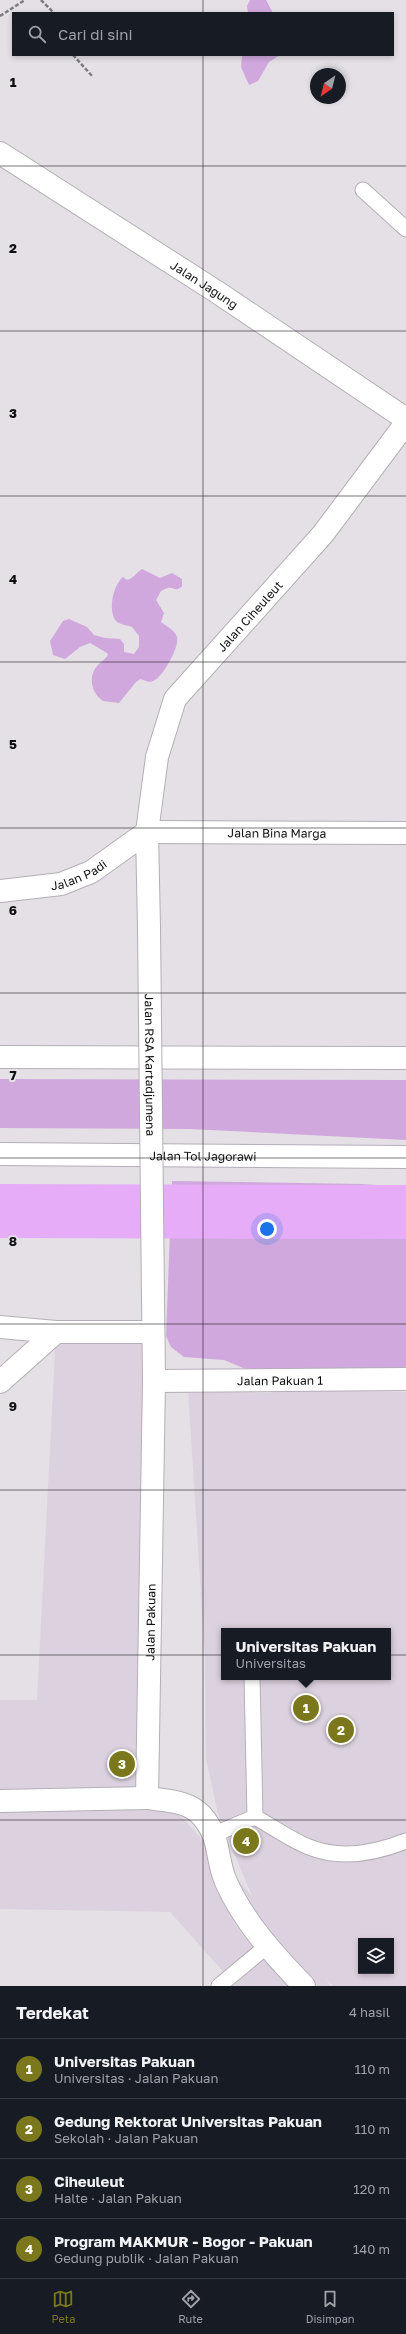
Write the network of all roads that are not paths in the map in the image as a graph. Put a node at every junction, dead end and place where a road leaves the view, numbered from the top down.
1 (0, 153) edge
2 (363, 190) dead end
3 (406, 229) edge
4 (406, 419) edge
5 (406, 423) edge
6 (147, 832) junction
7 (406, 833) edge
8 (0, 891) edge
9 (0, 1056) edge
10 (406, 1058) edge
11 (0, 1154) edge
12 (406, 1157) edge
13 (153, 1298) joint
14 (0, 1327) edge
15 (56, 1332) junction
16 (153, 1332) junction
17 (406, 1379) edge
18 (154, 1381) junction
19 (0, 1382) edge
20 (252, 1680) edge
21 (147, 1798) junction
22 (0, 1802) edge
23 (255, 1817) junction
24 (215, 1834) junction
25 (406, 1840) edge
26 (267, 1946) junction
27 (219, 1986) edge
28 (304, 1986) edge

1 - 4 main road, Jalan Jagung
2 - 3 lane
5 - 6 main road, Jalan Ciheuleut
6 - 7 main road, Jalan Bina Marga
6 - 8 main road, Jalan Padi
6 - 13 main road, Jalan RSA Kartadjumena, bridge
9 - 10 main road
11 - 12 main road, Jalan Tol Jagorawi
13 - 16 main road, Jalan Pakuan
14 - 15 main road
15 - 16 main road
15 - 19 main road
16 - 18 main road, Jalan Pakuan
17 - 18 main road, Jalan Pakuan 1
18 - 21 main road, Jalan Pakuan
20 - 23 lane
21 - 22 main road
21 - 24 main road
23 - 24 lane
23 - 25 lane
24 - 26 main road
26 - 27 lane
26 - 28 main road

